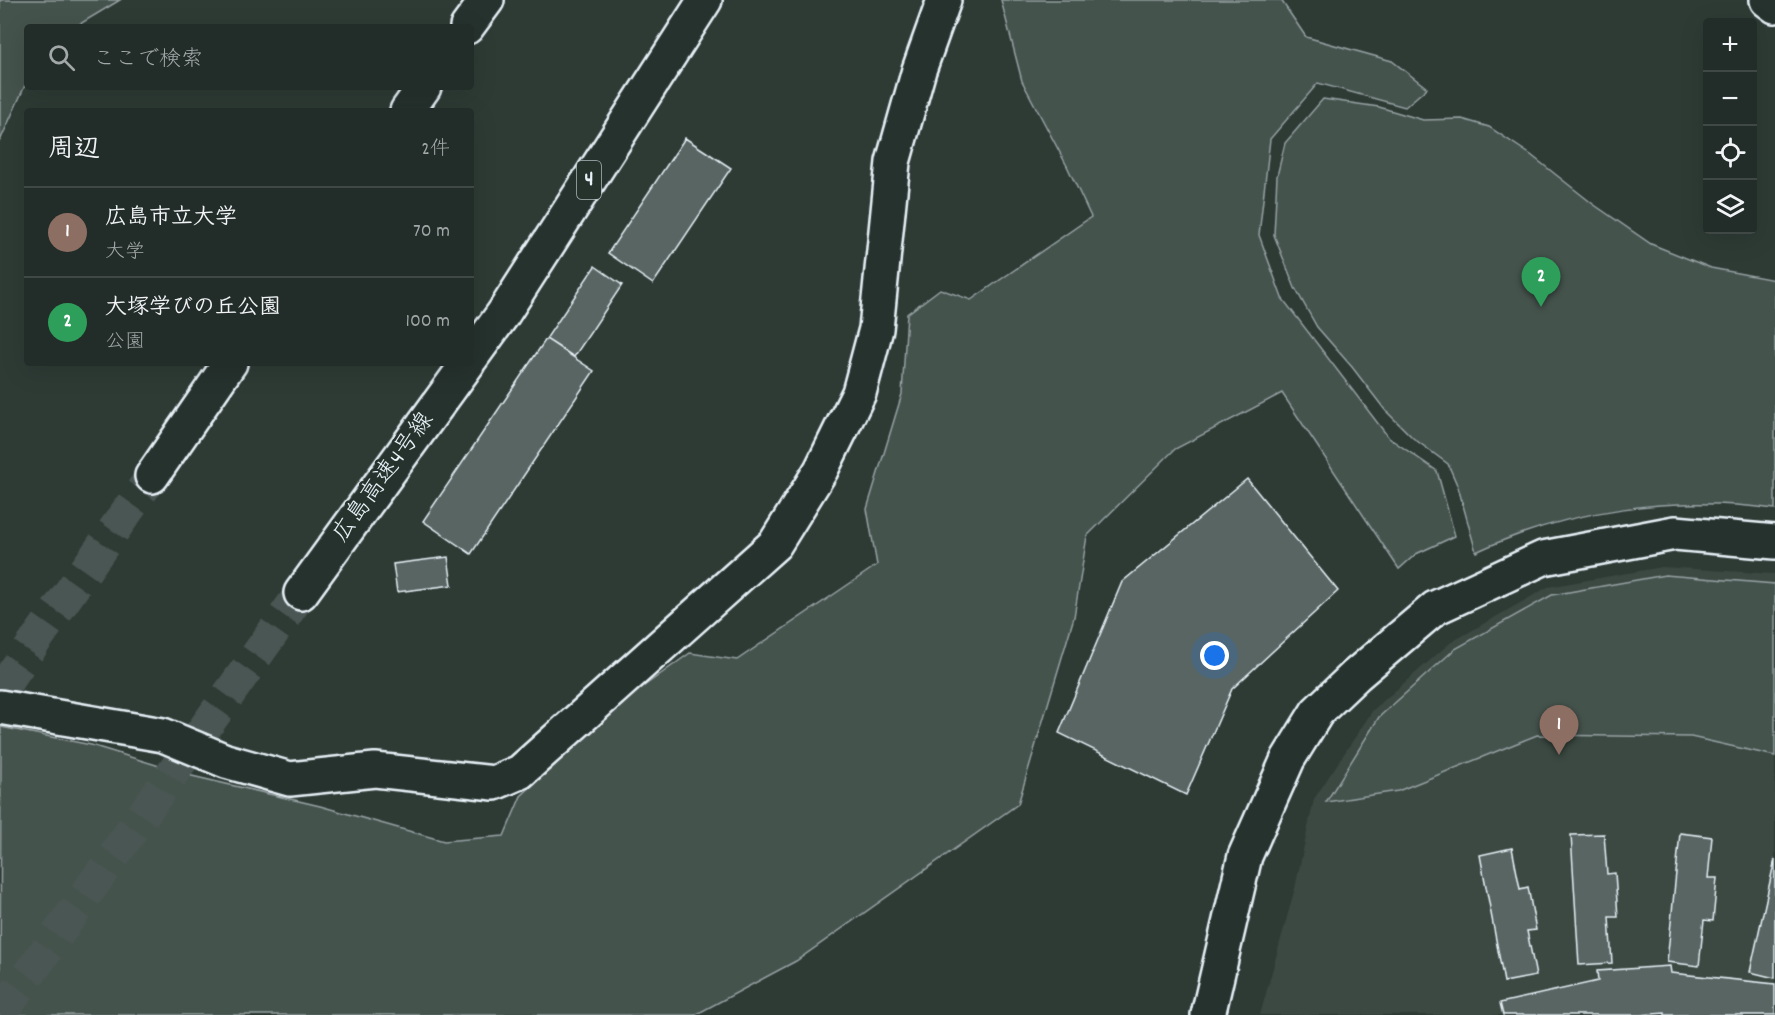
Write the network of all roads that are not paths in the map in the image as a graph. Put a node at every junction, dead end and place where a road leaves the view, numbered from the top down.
1 (487, 0) edge
2 (705, 0) edge
3 (944, 0) edge
4 (1767, 0) edge
5 (1775, 6) edge
6 (469, 24) edge
7 (422, 90) edge
8 (409, 108) edge
9 (474, 354) edge
10 (228, 366) edge
11 (466, 366) edge
12 (152, 476) tunnel mouth
13 (1775, 542) edge
14 (301, 593) tunnel mouth
15 (0, 707) edge
16 (1209, 1015) edge

1 - 6 main road
2 - 9 main road, 4
3 - 15 main road
4 - 5 main road
7 - 8 main road
10 - 12 main road
11 - 14 main road, 広島高速4号線
13 - 16 main road

